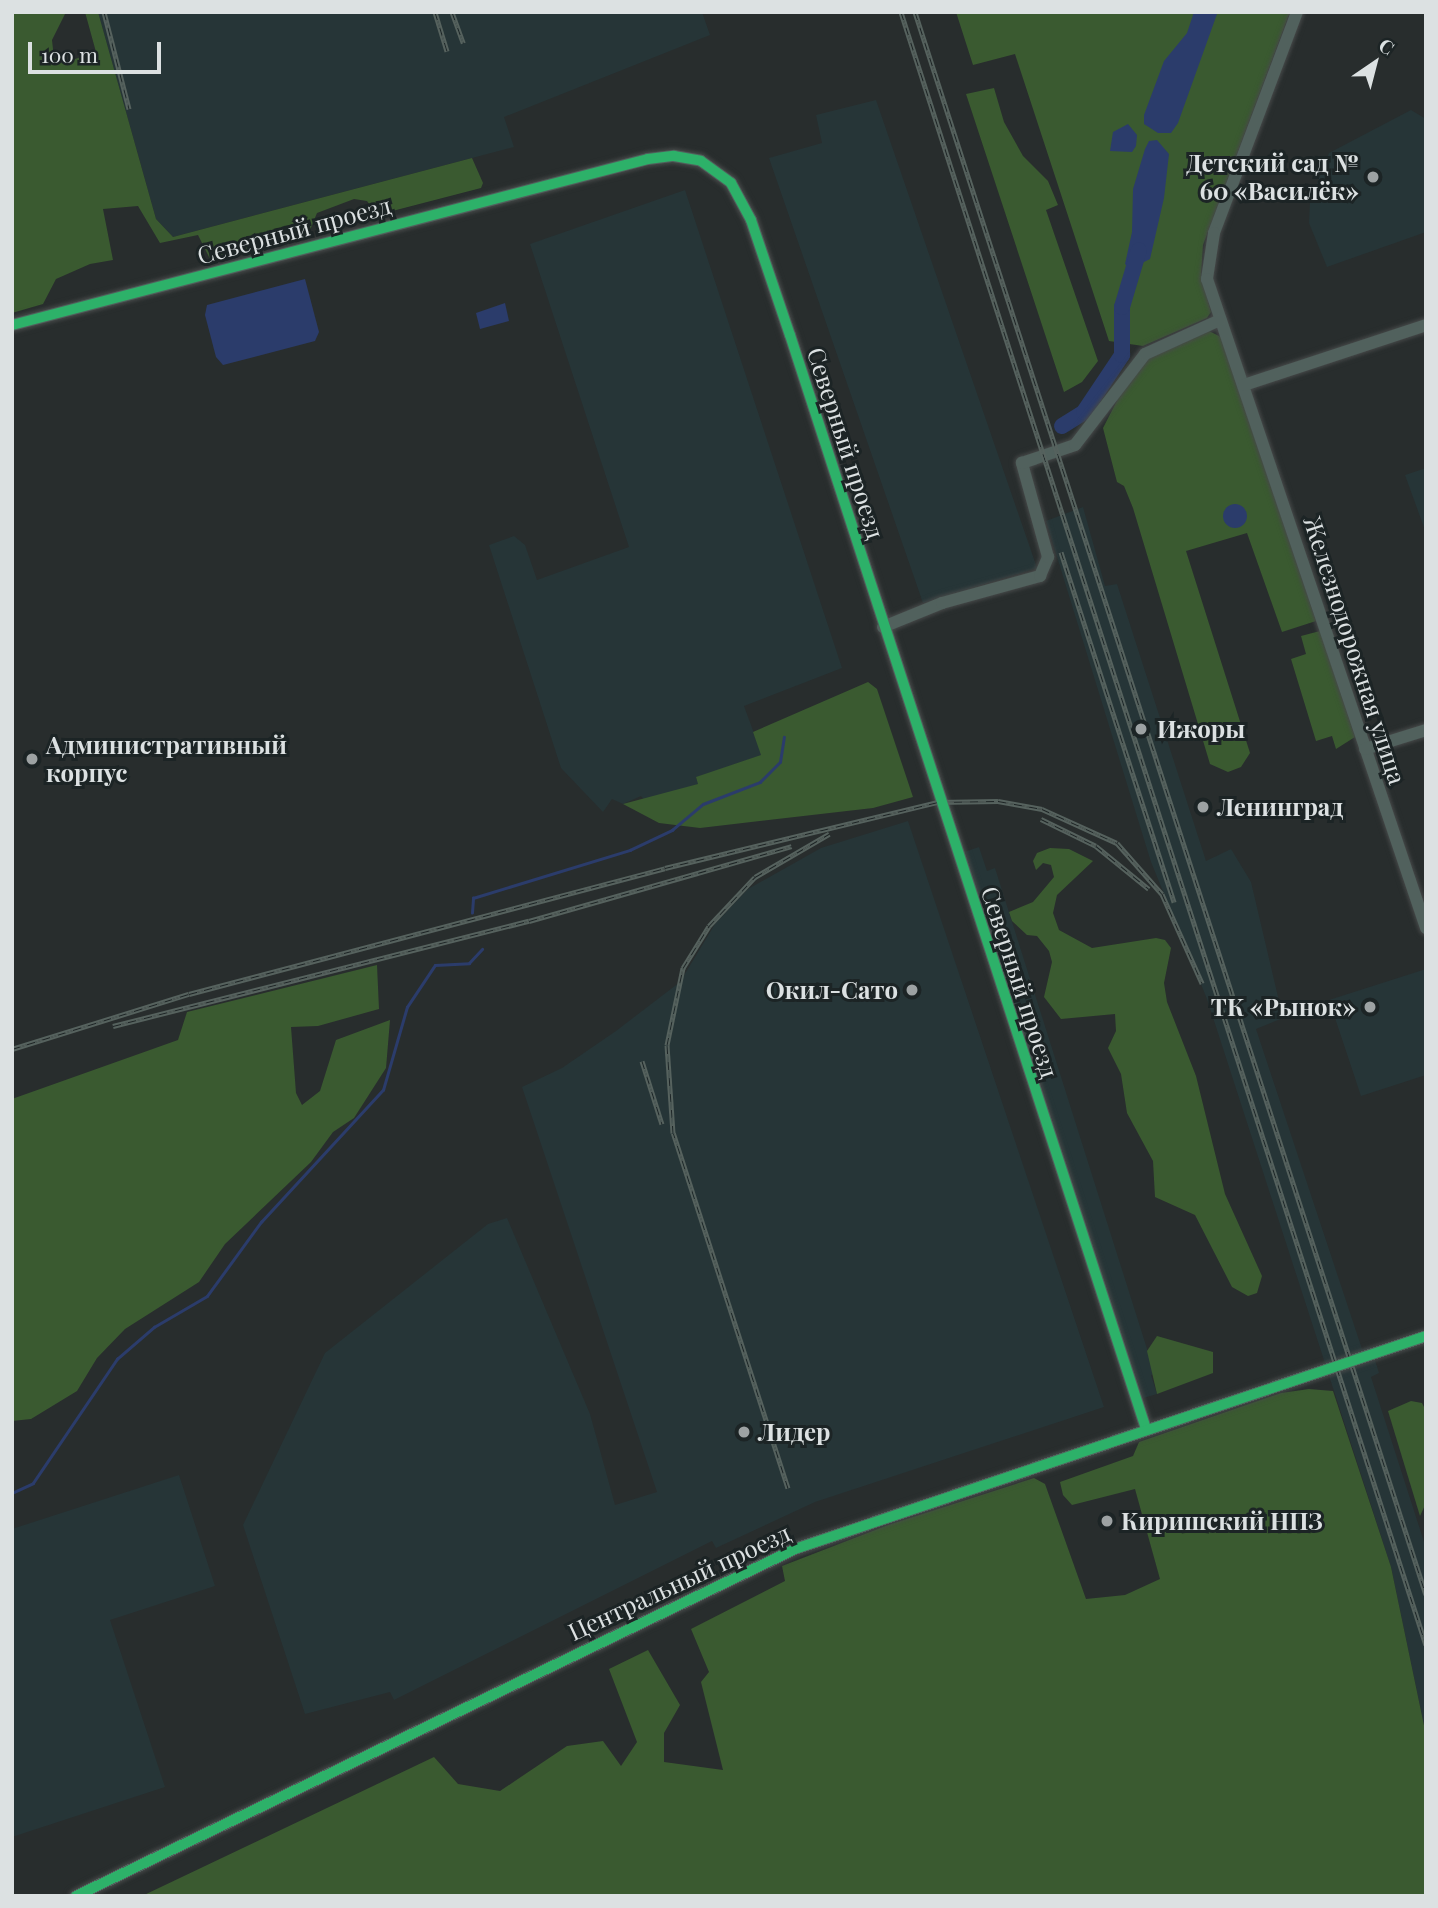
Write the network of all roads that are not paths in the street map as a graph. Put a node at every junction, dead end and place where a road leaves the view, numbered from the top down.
1 (1297, 12) edge
2 (1220, 320) junction
3 (12, 325) edge
4 (1426, 325) edge
5 (1244, 385) junction
6 (884, 627) junction
7 (1426, 730) edge
8 (1365, 750) junction
9 (1426, 928) edge
10 (1426, 1336) edge
11 (1146, 1429) junction
12 (76, 1896) edge

1 - 2 street, Железнодорожная улица
2 - 5 street, Железнодорожная улица
2 - 6 street
3 - 6 street, Северный проезд
4 - 5 street
5 - 8 street, Железнодорожная улица
6 - 11 street, Северный проезд
7 - 8 street
8 - 9 street, Железнодорожная улица
10 - 11 street, Центральный проезд
11 - 12 street, Центральный проезд

